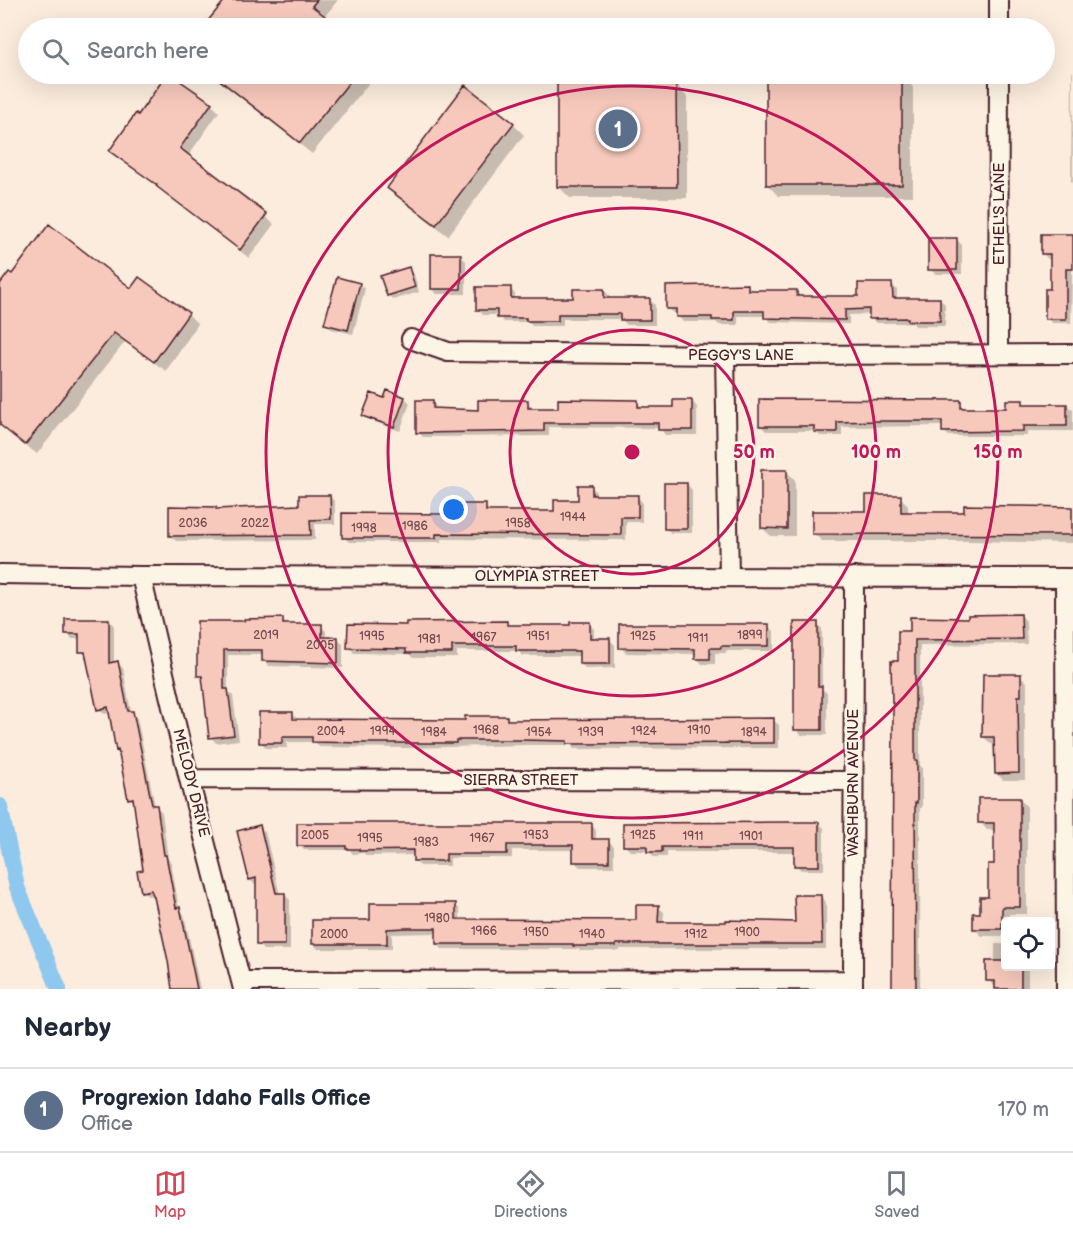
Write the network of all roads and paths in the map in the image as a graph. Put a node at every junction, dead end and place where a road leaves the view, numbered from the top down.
1 (999, 0) edge
2 (999, 18) edge
3 (999, 84) edge
4 (411, 339) dead end
5 (998, 354) junction
6 (1073, 354) edge
7 (725, 355) junction
8 (0, 574) edge
9 (141, 576) junction
10 (729, 576) junction
11 (854, 577) junction
12 (1069, 578) edge
13 (189, 779) junction
14 (853, 781) junction
15 (242, 985) edge
16 (853, 985) edge
17 (1066, 989) edge

1 - 2 street
3 - 5 street, ETHEL'S LANE
4 - 7 street, PEGGY'S LANE
5 - 6 street, PEGGY'S LANE
5 - 7 street, PEGGY'S LANE
7 - 10 street
8 - 9 street, OLYMPIA STREET
9 - 10 street, OLYMPIA STREET
9 - 13 street, MELODY DRIVE
10 - 11 street, OLYMPIA STREET
11 - 12 street, OLYMPIA STREET
11 - 14 street, WASHBURN AVENUE
12 - 17 street
13 - 14 street, SIERRA STREET
13 - 15 street, MELODY DRIVE
14 - 16 street, WASHBURN AVENUE
15 - 16 street

